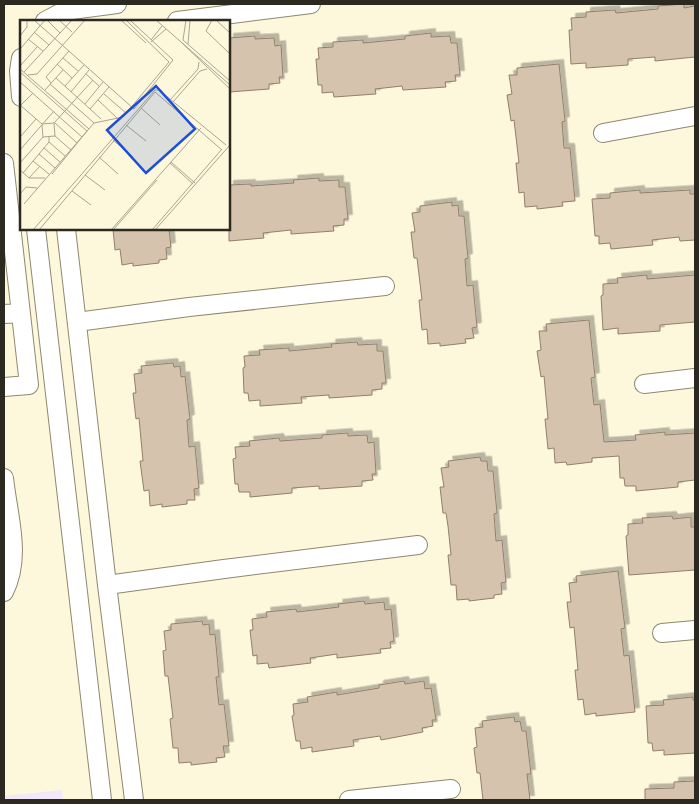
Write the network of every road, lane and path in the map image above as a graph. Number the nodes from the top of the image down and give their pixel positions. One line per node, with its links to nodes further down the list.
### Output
1 (117, 4): 5 (street)
2 (311, 4): 3 (street)
3 (283, 5): 4 (street)
4 (248, 8): 6 (street)
5 (47, 20)
6 (182, 20)
7 (20, 64): 8 (street)
8 (20, 84)
9 (695, 116): 10 (street)
10 (603, 133)
11 (4, 163): 15 (street)
12 (36, 230): 27 (street)
13 (66, 230): 16 (street)
14 (386, 286): 16 (street)
15 (12, 314): 19 (street)
16 (77, 322): 22 (street)
17 (695, 378): 18 (street)
18 (644, 384)
19 (4, 387)
20 (4, 490): 23 (street)
21 (418, 545): 22 (street)
22 (107, 585): 28 (street)
23 (4, 592)
24 (695, 630): 25 (street)
25 (662, 633)
26 (452, 789): 29 (street)
27 (102, 800)
28 (134, 800)
29 (349, 800)

